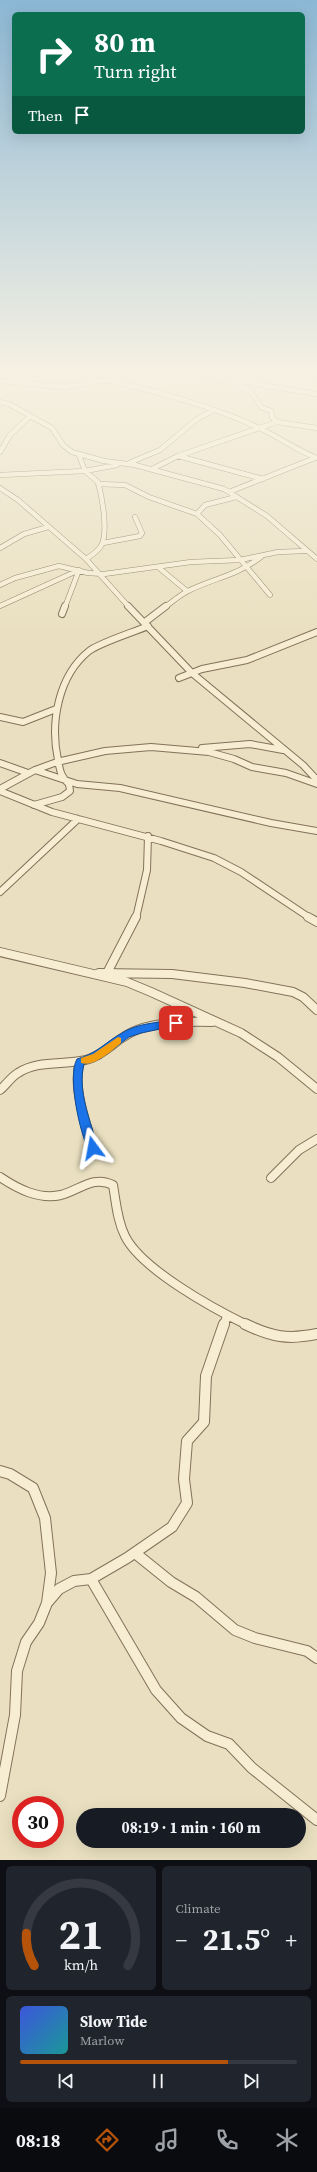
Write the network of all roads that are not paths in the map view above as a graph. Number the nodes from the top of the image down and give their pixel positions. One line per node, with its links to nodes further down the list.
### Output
1 (80, 457): 11 (street)
2 (88, 457): 8 (street)
3 (146, 457): 8 (street)
4 (176, 457): 7 (street)
5 (181, 457): 13 (street)
6 (316, 458): 13 (street)
7 (162, 463): 9 (street); 10 (street)
8 (125, 464): 9 (street); 11 (street)
9 (135, 465): 10 (street)
10 (152, 470): 16 (street)
11 (85, 471): 12 (street); 14 (street)
12 (0, 475)
13 (263, 479): 16 (street)
14 (98, 484): 19 (street); 23 (street)
15 (0, 488): 22 (street)
16 (229, 492): 17 (street)
17 (236, 497): 18 (street); 24 (street)
18 (201, 508): 19 (street); 20 (street)
19 (188, 510): 20 (street)
20 (196, 514): 29 (street)
21 (135, 517): 23 (street)
22 (48, 527): 25 (street); 28 (street)
23 (103, 543): 28 (street)
24 (297, 544): 26 (street); 27 (street)
25 (0, 548)
26 (305, 551): 27 (street); 30 (street)
27 (266, 554): 29 (street); 32 (street)
28 (86, 559): 34 (street)
29 (240, 560): 31 (street); 32 (street)
30 (317, 560)
31 (158, 567): 34 (street); 36 (street)
32 (248, 567): 36 (street); 37 (street)
33 (79, 570): 34 (street); 35 (street); 38 (street); 39 (street)
34 (101, 574): 40 (street)
35 (0, 585)
36 (187, 590): 40 (street)
37 (270, 595)
38 (1, 604)
39 (62, 614)
40 (146, 624): 42 (street); 44 (street)
41 (317, 632): 42 (street)
42 (192, 674): 43 (street); 47 (street)
43 (179, 678)
44 (56, 709): 45 (street); 48 (street)
45 (0, 717)
46 (186, 749): 47 (street); 48 (street); 54 (street)
47 (285, 751): 52 (street)
48 (57, 762): 50 (street); 53 (street)
49 (0, 763): 51 (street)
50 (35, 770): 51 (street); 53 (street)
51 (28, 774): 55 (street)
52 (317, 780)
53 (65, 781): 56 (street); 58 (street)
54 (317, 784)
55 (0, 790): 56 (street)
56 (34, 805): 57 (street)
57 (78, 819): 59 (street); 60 (street)
58 (317, 831)
59 (148, 836): 61 (street); 63 (street)
60 (0, 892)
61 (317, 922)
62 (0, 952): 64 (street)
63 (107, 973): 64 (street); 65 (street)
64 (90, 974): 66 (street)
65 (317, 1010)
66 (219, 1023): 67 (street); 69 (street)
67 (80, 1061): 68 (street); 71 (street)
68 (0, 1090)
69 (317, 1090)
70 (317, 1139): 73 (street)
71 (93, 1148)
72 (0, 1177): 74 (street)
73 (271, 1178)
74 (227, 1316): 75 (street); 77 (street)
75 (317, 1334)
76 (0, 1471): 79 (street)
77 (135, 1552): 78 (street); 80 (street)
78 (91, 1579): 79 (street); 82 (street)
79 (47, 1603): 81 (street)
80 (317, 1658)
81 (0, 1796)
82 (317, 1820)

